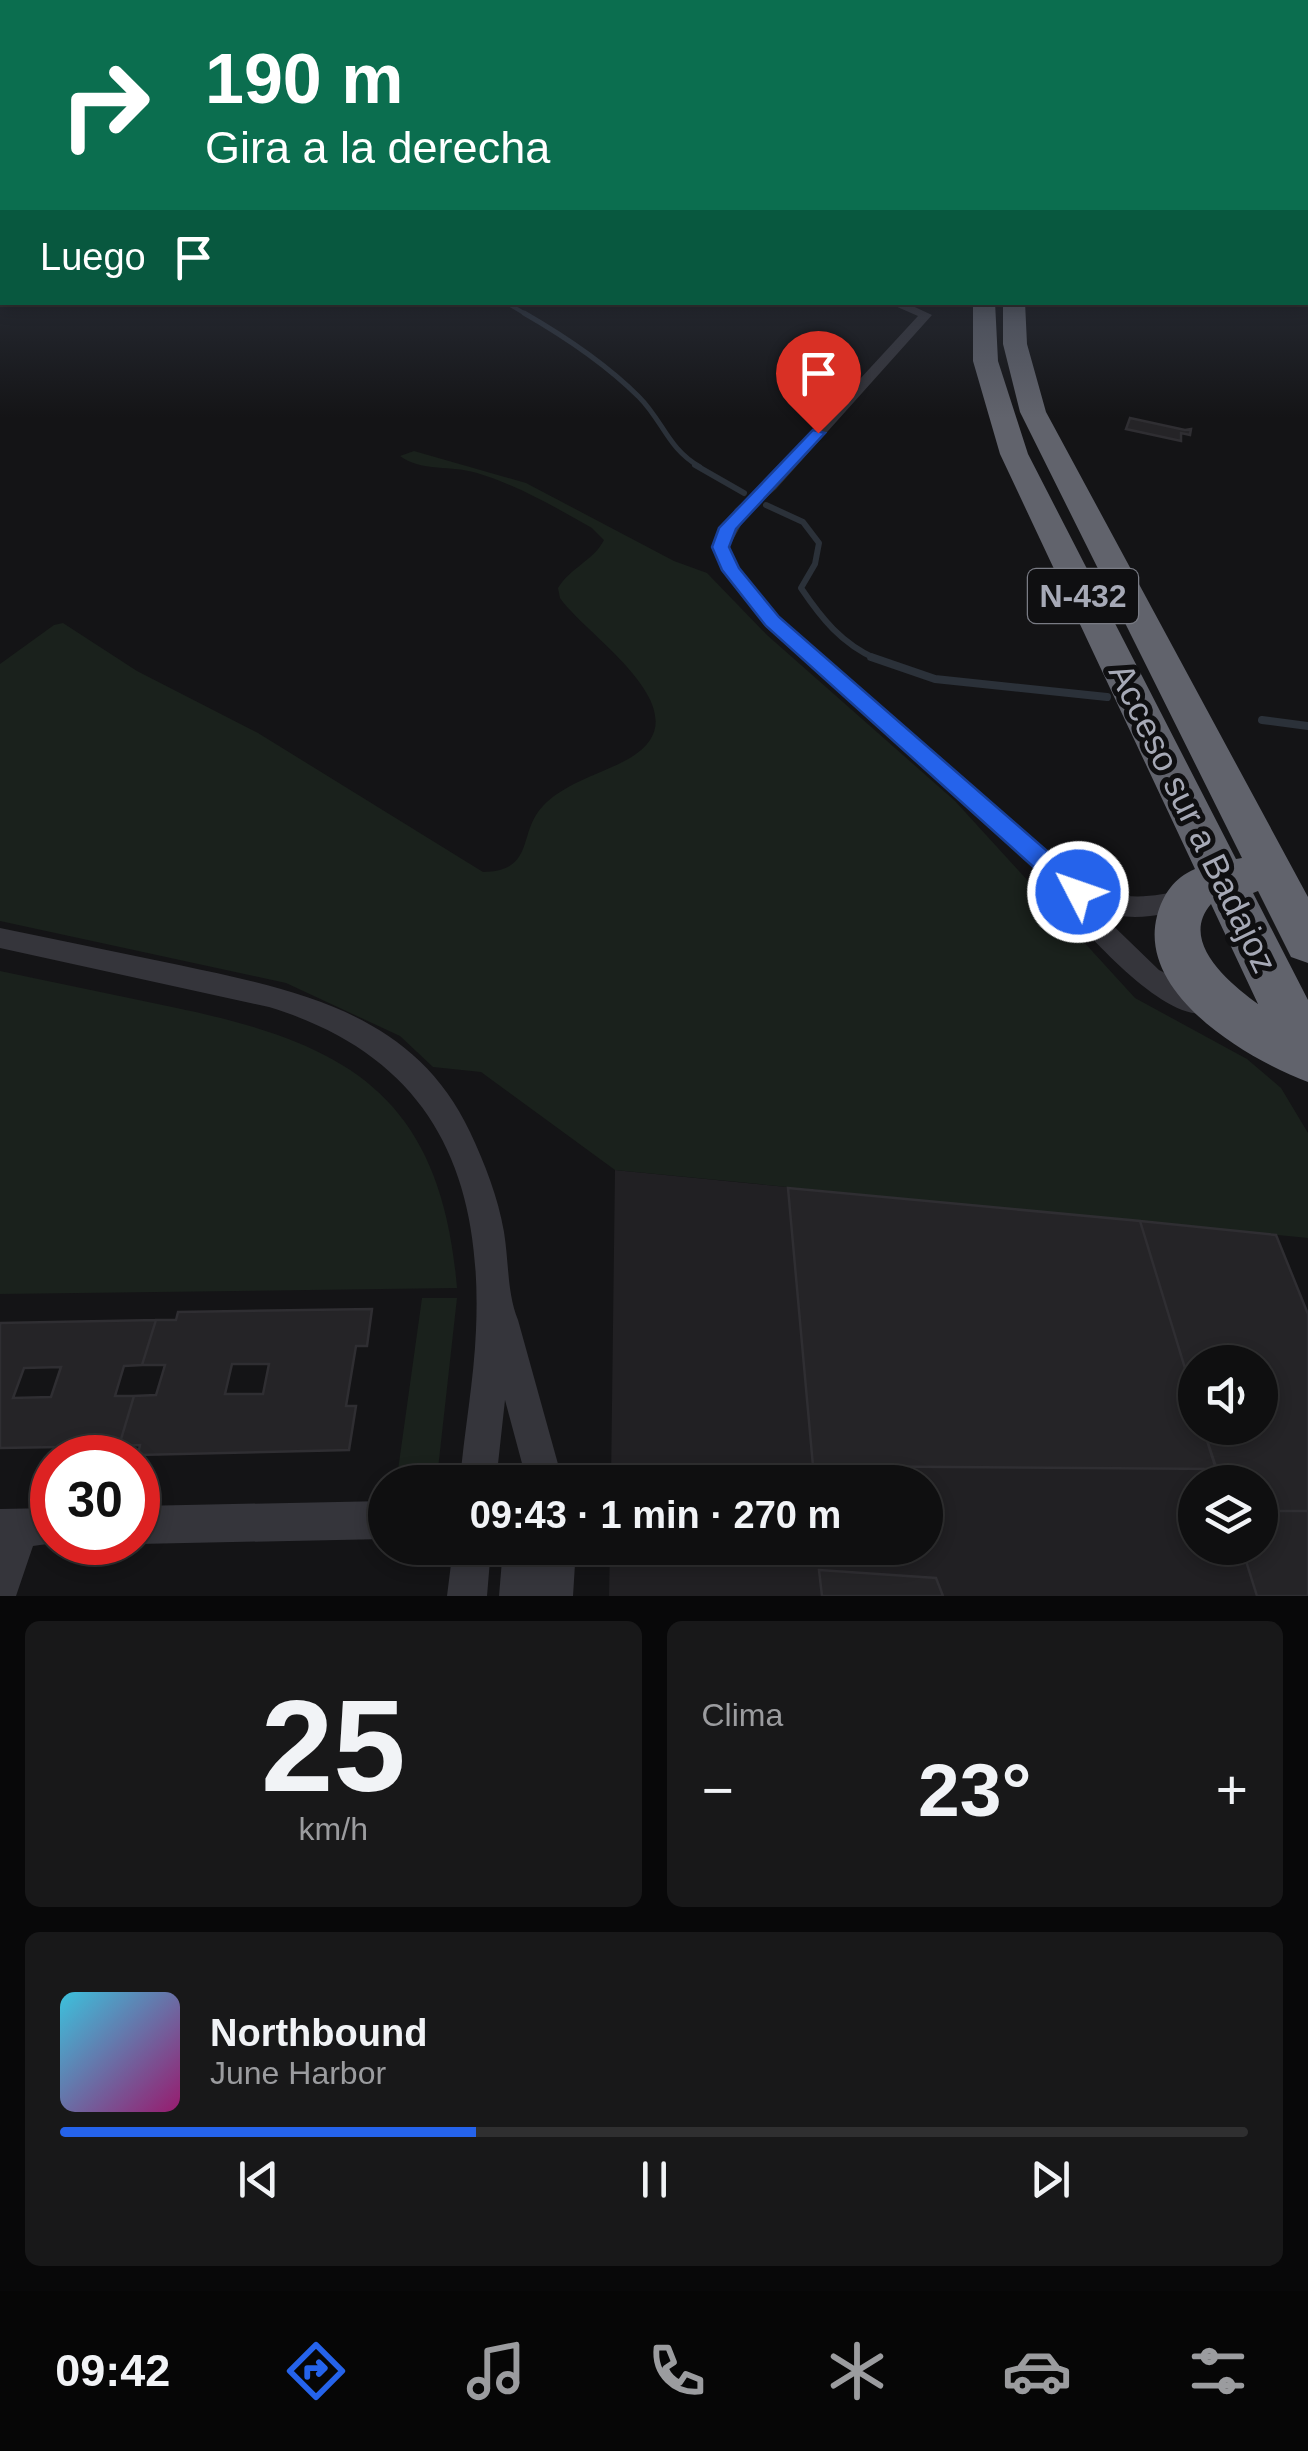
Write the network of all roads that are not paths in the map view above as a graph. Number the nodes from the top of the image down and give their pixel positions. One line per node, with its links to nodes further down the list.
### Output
1 (900, 305): 4 (street)
2 (984, 305): 6 (highway, Acceso sur a Badajoz / N-432)
3 (1014, 305): 5 (highway, Acceso sur a Badajoz)
4 (1031, 851): 6 (street); 9 (street)
5 (1291, 884): 6 (highway); 8 (highway, Acceso sur a Badajoz)
6 (1205, 888): 9 (highway); 10 (highway, Acceso sur a Badajoz)
7 (0, 938): 11 (street)
8 (1308, 943)
9 (1253, 1031): 10 (highway)
10 (1308, 1056)
11 (496, 1302): 12 (street); 13 (street)
12 (480, 1465)
13 (540, 1465)
14 (368, 1520): 15 (street)
15 (160, 1525)
16 (24, 1528): 20 (street)
17 (471, 1565): 21 (street)
18 (521, 1565): 22 (street)
19 (556, 1565): 23 (street)
20 (0, 1586)
21 (468, 1596)
22 (518, 1596)
23 (553, 1596)

